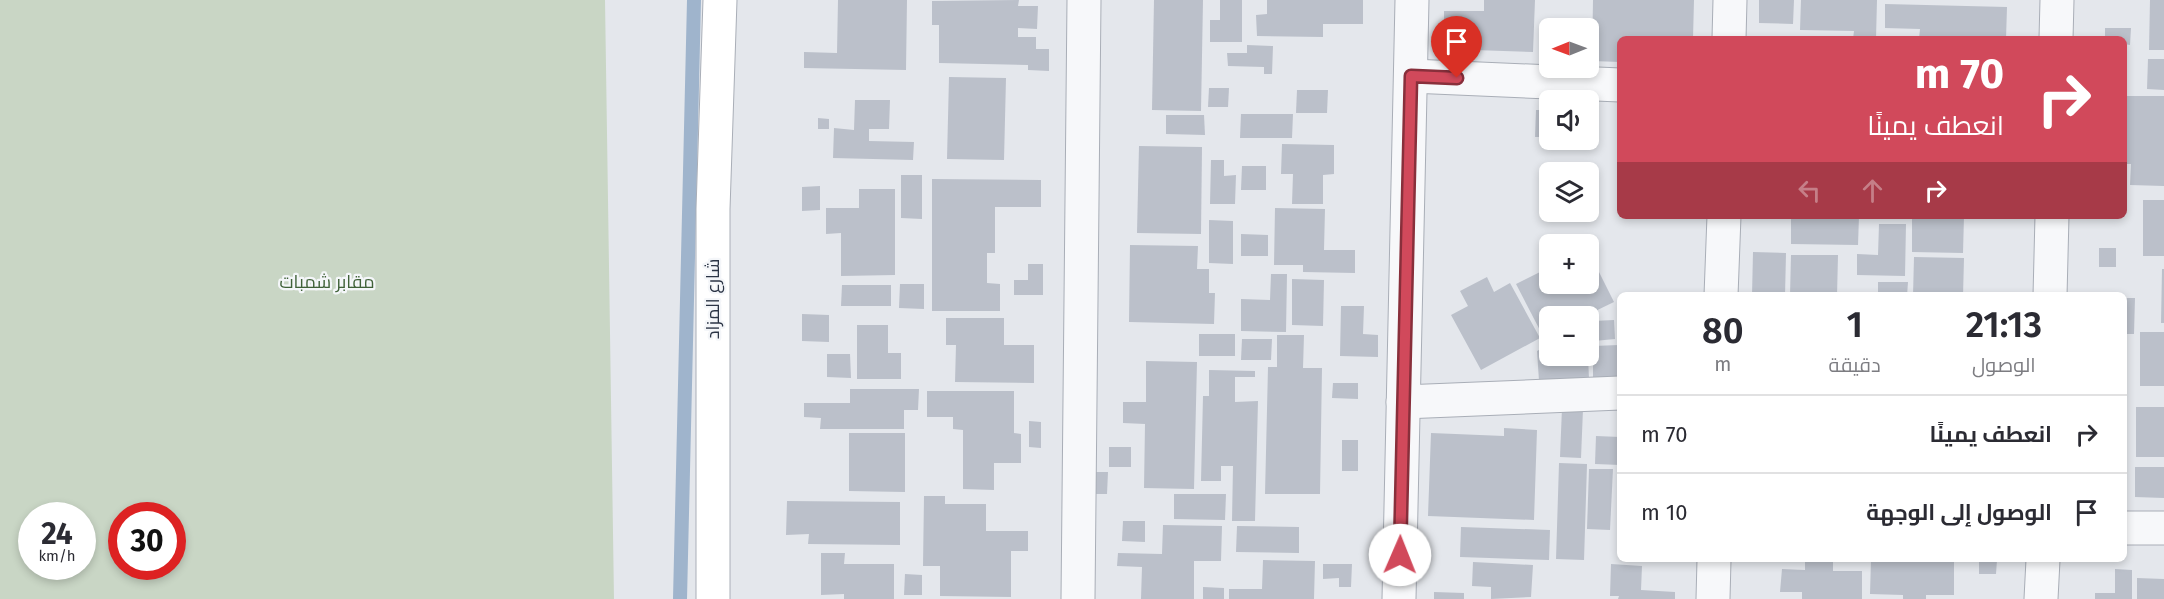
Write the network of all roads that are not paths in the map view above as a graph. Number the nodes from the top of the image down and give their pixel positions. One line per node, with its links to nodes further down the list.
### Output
1 (720, 0): 20 (street, شارع المزاد)
2 (1084, 0): 21 (street)
3 (1412, 0): 8 (street)
4 (1730, 0): 6 (street)
5 (2057, 0): 7 (street)
6 (1729, 36)
7 (2056, 36)
8 (1411, 76): 9 (street); 15 (street)
9 (1617, 85)
10 (1724, 219): 12 (street)
11 (2052, 219): 13 (street)
12 (1721, 292)
13 (2050, 292)
14 (1617, 393): 15 (street)
15 (1403, 402): 22 (street)
16 (2127, 528): 17 (street)
17 (2164, 528)
18 (1714, 562): 23 (street)
19 (2043, 562): 24 (street)
20 (712, 599)
21 (1078, 599)
22 (1399, 599)
23 (1713, 599)
24 (2041, 599)

